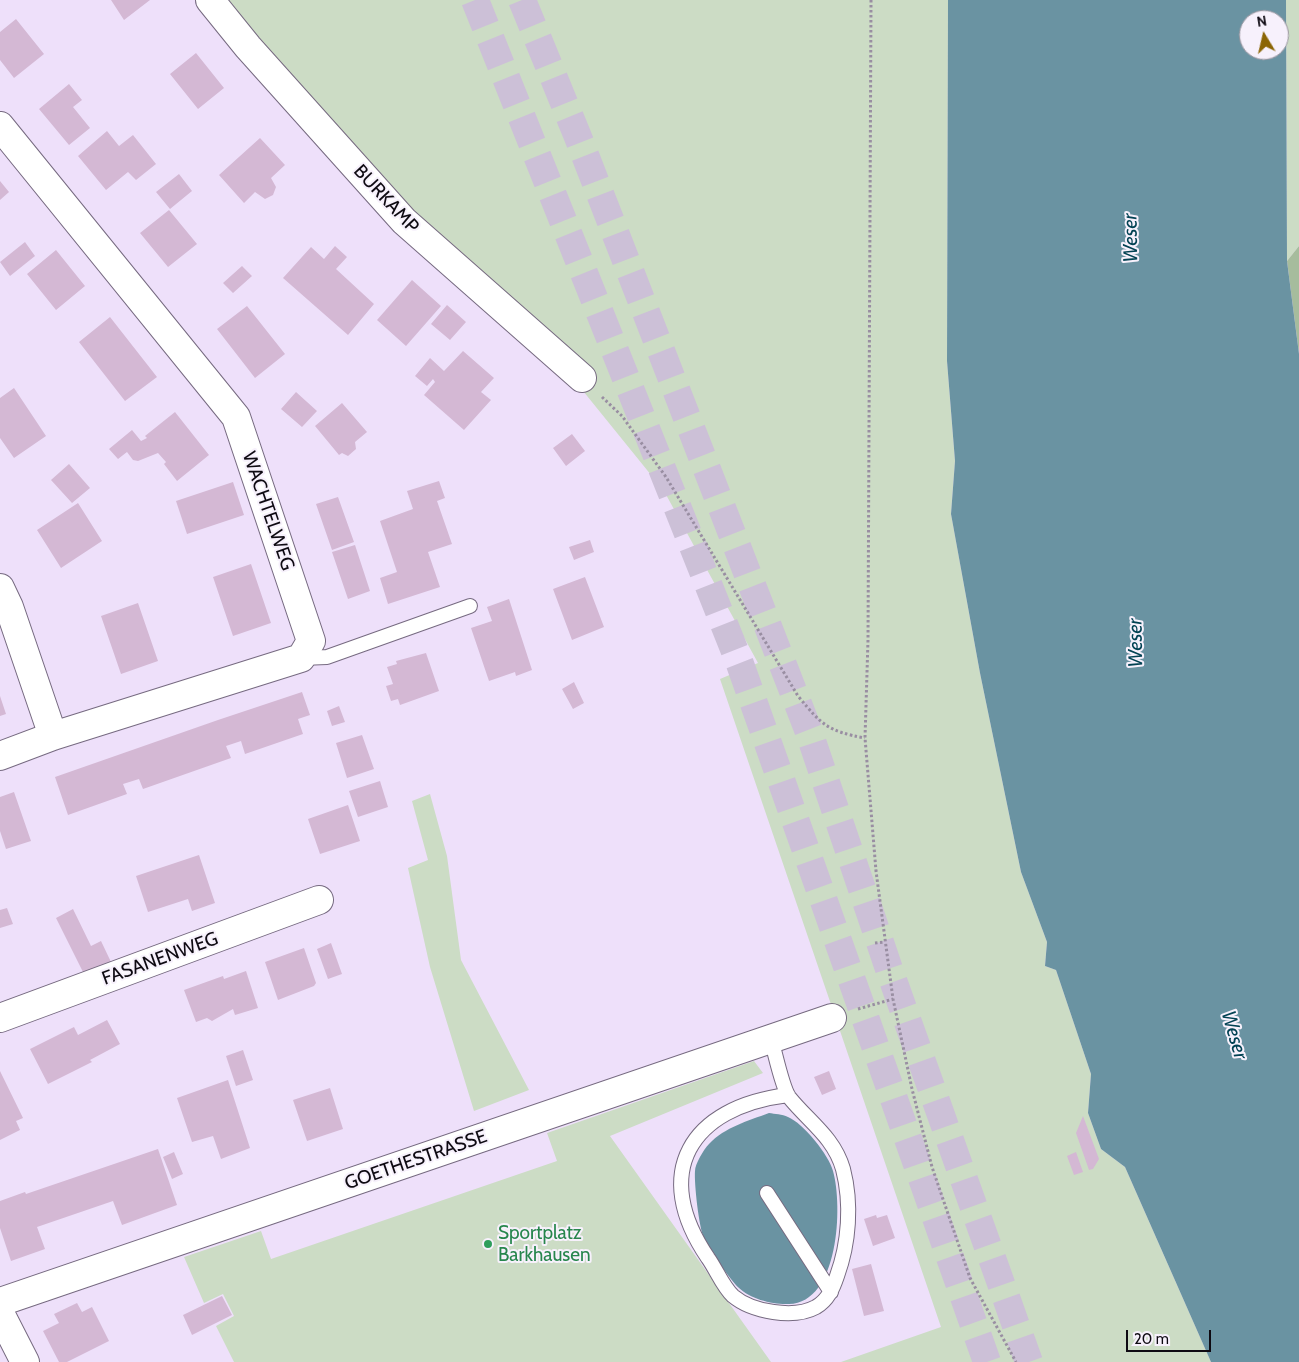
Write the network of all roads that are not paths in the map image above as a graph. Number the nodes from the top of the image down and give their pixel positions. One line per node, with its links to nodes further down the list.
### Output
1 (210, 0): 3 (street, BURKAMP)
2 (0, 126): 6 (street, WACHTELWEG)
3 (582, 378)
4 (0, 588): 7 (street)
5 (470, 606): 6 (lane)
6 (301, 658): 7 (street)
7 (53, 736): 8 (street)
8 (0, 756)
9 (319, 900): 10 (street, FASANENWEG)
10 (0, 1018)
11 (832, 1018): 12 (street, GOETHESTRASSE)
12 (771, 1039): 13 (lane); 16 (street, GOETHESTRASSE)
13 (788, 1095): 15 (lane); 15 (lane)
14 (767, 1193): 15 (lane)
15 (831, 1292)
16 (0, 1302)
17 (0, 1313): 18 (street)
18 (25, 1362)

